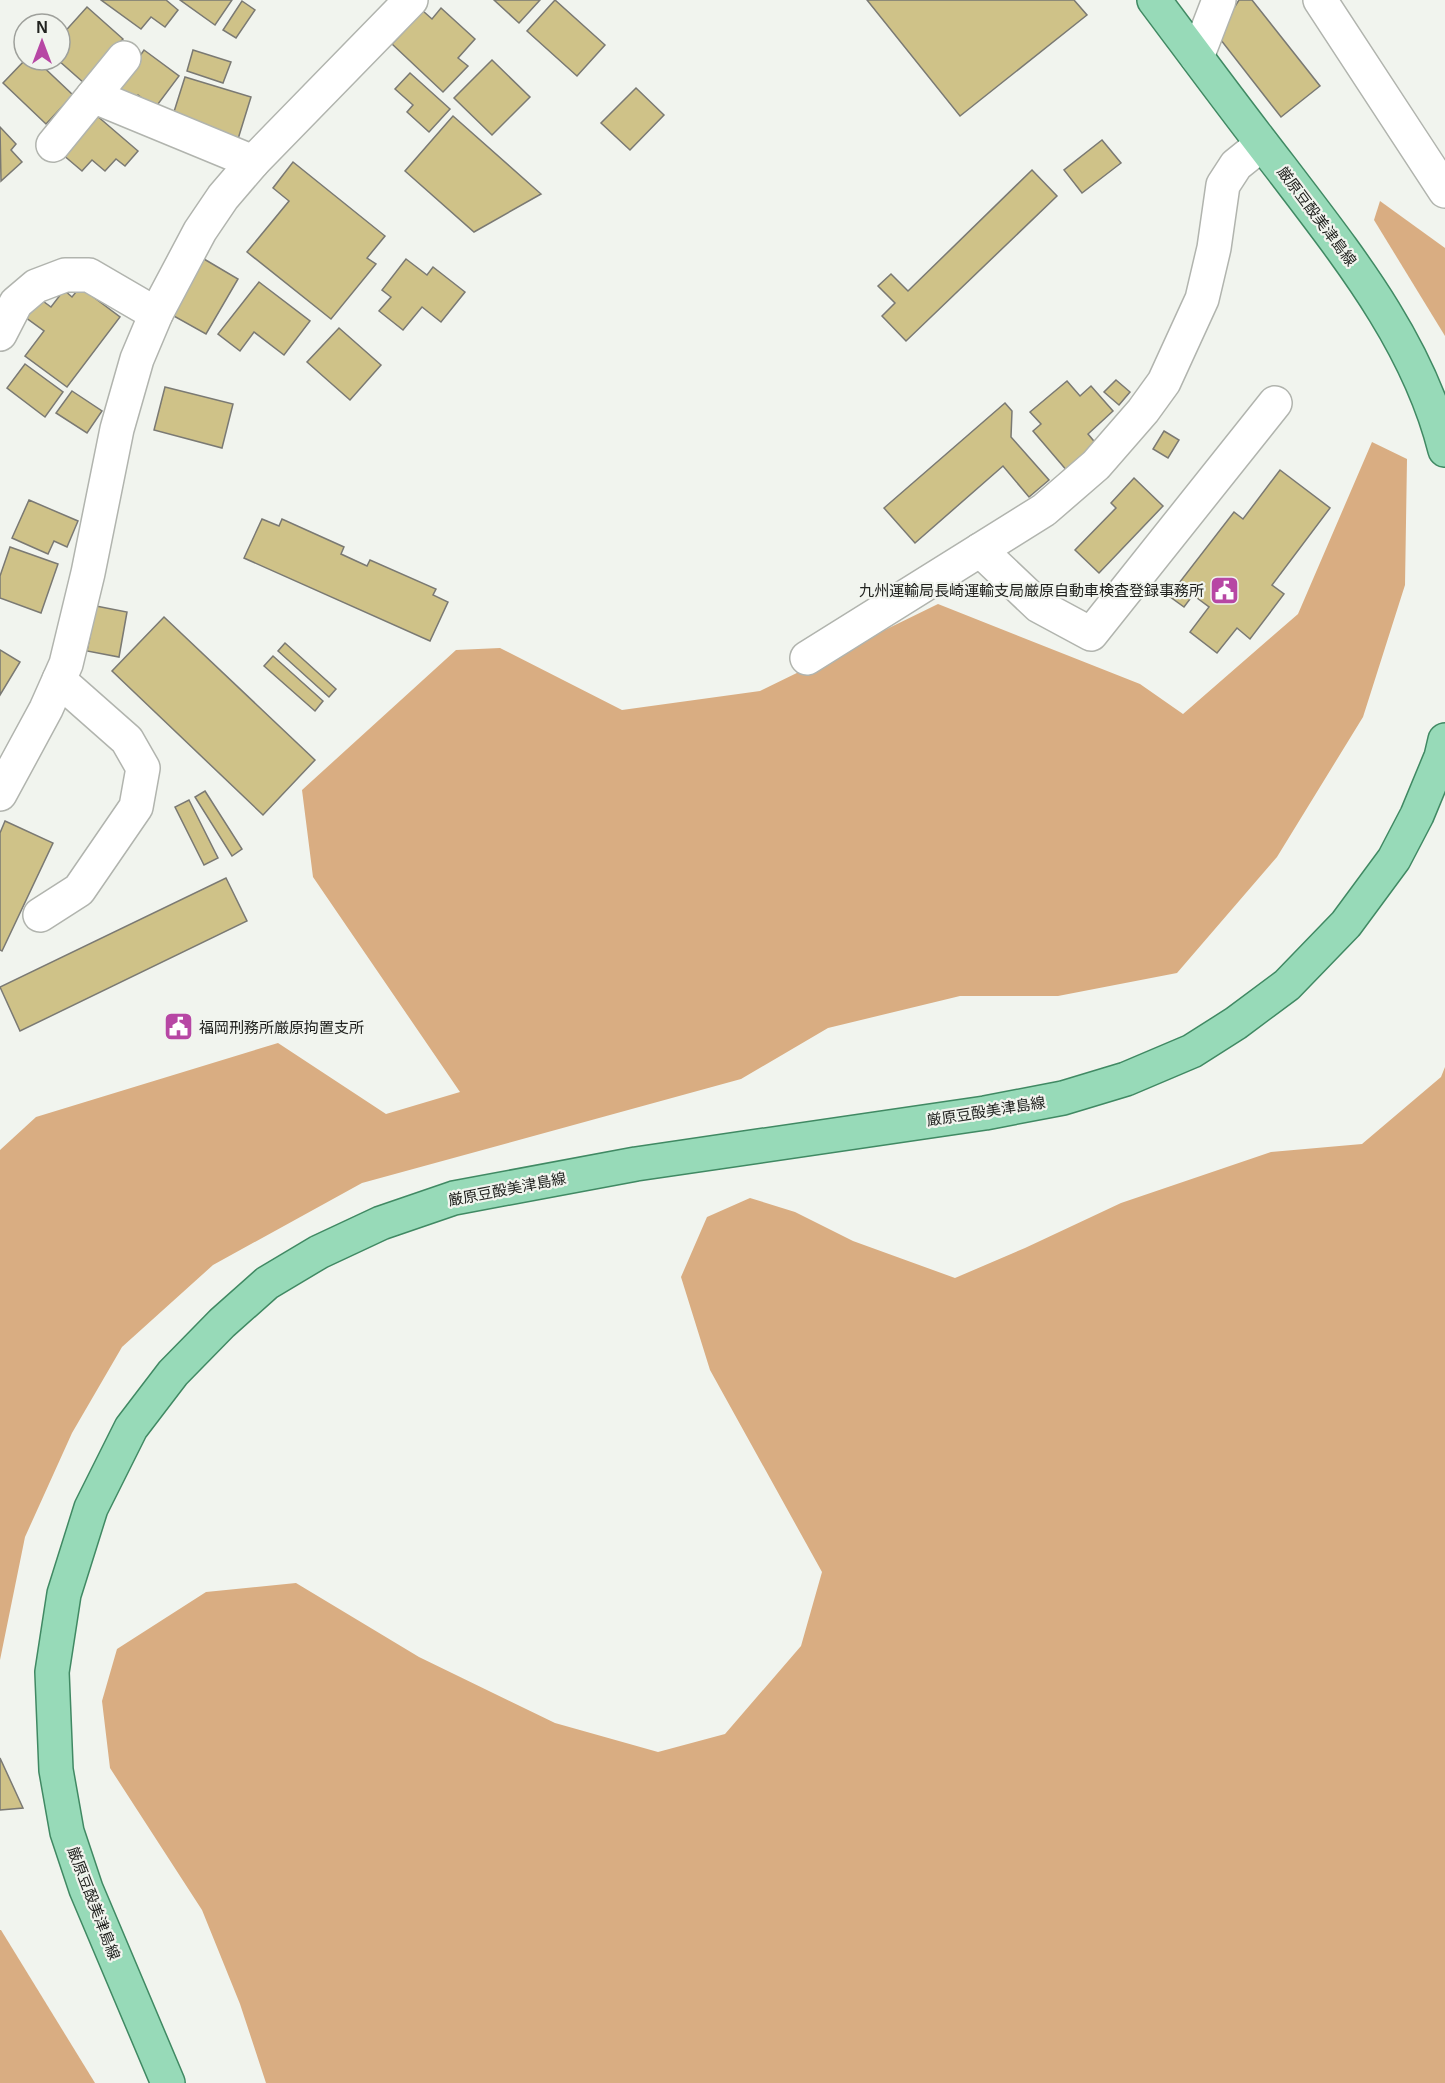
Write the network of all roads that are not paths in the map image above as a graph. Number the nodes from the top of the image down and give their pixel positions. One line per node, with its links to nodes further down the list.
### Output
1 (411, 0): 10 (street)
2 (1155, 0): 5 (main road, 厳原豆酘美津島線)
3 (1219, 0): 5 (street)
4 (1320, 0): 11 (street)
5 (1197, 57): 8 (main road, 厳原豆酘美津島線)
6 (124, 58): 7 (street)
7 (93, 96): 9 (street); 10 (street)
8 (1262, 144): 15 (main road, 厳原豆酘美津島線); 16 (street)
9 (53, 145)
10 (253, 162): 12 (street)
11 (1445, 191)
12 (156, 314): 13 (street); 18 (street)
13 (0, 334)
14 (1275, 403): 16 (street)
15 (1445, 450)
16 (980, 550): 17 (street)
17 (807, 658)
18 (59, 680): 20 (street); 21 (street)
19 (1445, 740): 22 (main road, 厳原豆酘美津島線)
20 (0, 794)
21 (40, 915)
22 (168, 2083)

